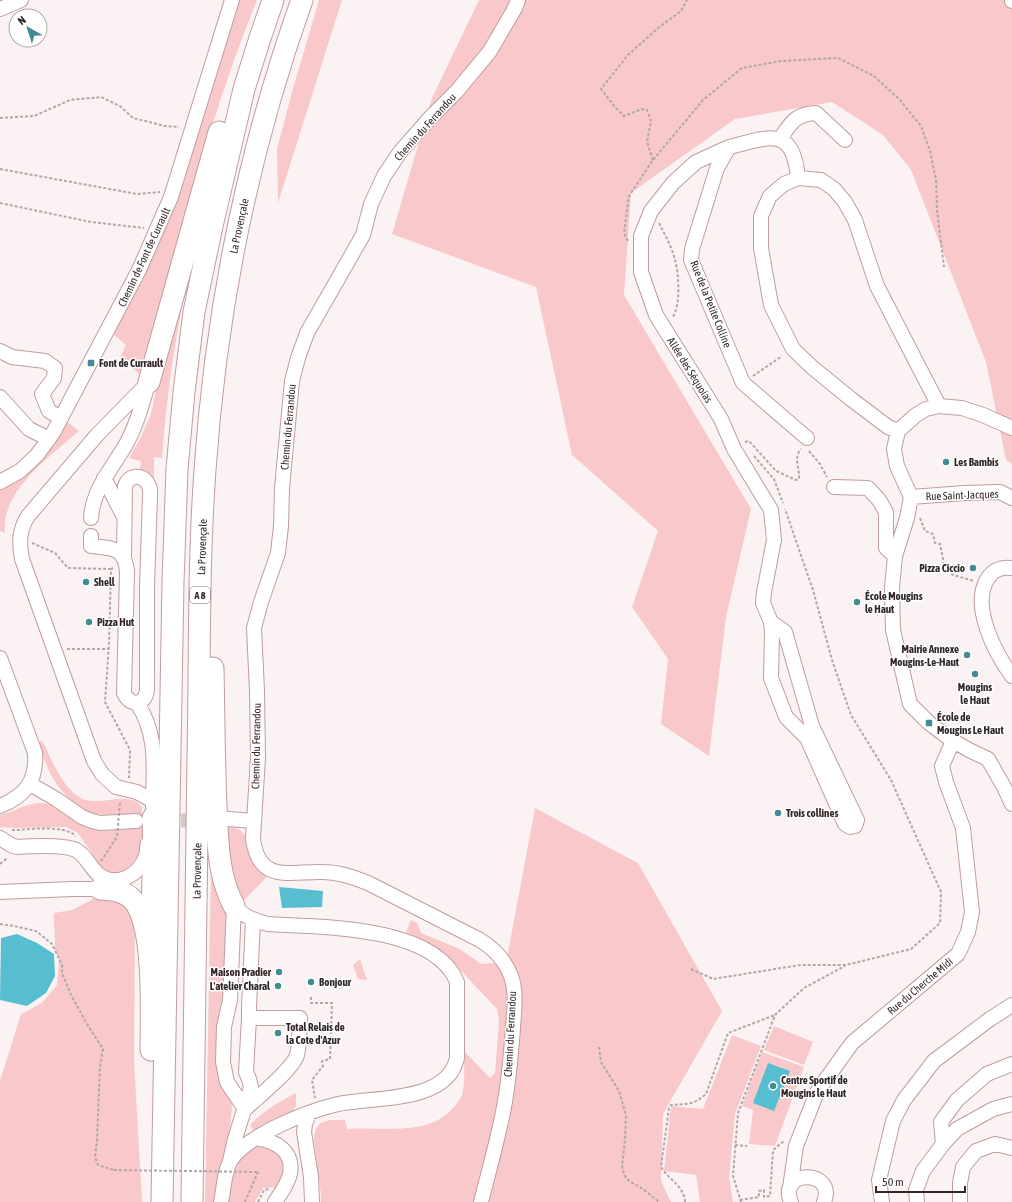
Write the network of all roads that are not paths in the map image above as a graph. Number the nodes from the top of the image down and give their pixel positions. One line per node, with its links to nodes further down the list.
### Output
1 (21, 0): 6 (street)
2 (232, 0): 16 (street, Chemin de Font de Currault)
3 (273, 0): 7 (highway)
4 (302, 0): 28 (highway, La Provençale / A 8)
5 (518, 0): 43 (street, Chemin du Ferrandou)
6 (0, 9)
7 (260, 38): 13 (highway); 62 (highway)
8 (780, 139): 9 (street); 10 (street); 11 (street)
9 (845, 140)
10 (729, 147): 19 (street, Rue de la Petite Colline); 33 (street, Allée des Séquoias)
11 (798, 178): 15 (street); 18 (street)
12 (0, 351): 16 (street)
13 (149, 382): 21 (street); 41 (street)
14 (0, 397): 20 (street)
15 (939, 406): 17 (street); 18 (street)
16 (61, 418): 20 (street, Chemin de Font de Currault)
17 (1012, 428)
18 (898, 431): 24 (street)
19 (807, 438)
20 (49, 439): 22 (street, Chemin de Font de Currault)
21 (104, 478): 26 (street); 27 (street)
22 (0, 482)
23 (834, 487): 30 (street)
24 (911, 497): 25 (street, Rue Saint-Jacques); 30 (street)
25 (1012, 498)
26 (91, 518)
27 (125, 518): 31 (street); 36 (street)
28 (202, 534): 47 (highway); 63 (highway, La Provençale / A 8)
29 (91, 536): 31 (street)
30 (895, 556): 37 (street)
31 (124, 558): 36 (street)
32 (1012, 568): 35 (street)
33 (771, 622): 33 (street)
34 (0, 658): 38 (street)
35 (1012, 676)
36 (137, 703): 41 (street)
37 (953, 741): 39 (street); 60 (street, Rue du Cherche Midi)
38 (30, 784): 40 (street); 41 (street)
39 (1012, 804)
40 (0, 806)
41 (147, 813): 44 (street); 49 (highway)
42 (228, 819): 43 (street)
43 (254, 821): 67 (street, Chemin du Ferrandou)
44 (0, 838)
45 (100, 889): 46 (street); 49 (highway)
46 (0, 892)
47 (234, 906): 48 (street); 54 (street)
48 (253, 920): 51 (street); 55 (street)
49 (150, 951): 61 (highway)
50 (1012, 1005): 70 (street)
51 (249, 1018): 54 (street); 54 (street)
52 (1012, 1064): 57 (street)
53 (1012, 1104): 57 (street)
54 (245, 1109): 59 (street)
55 (313, 1112): 56 (street); 66 (street)
56 (256, 1138): 59 (street); 65 (street)
57 (943, 1144): 71 (street)
58 (1012, 1148): 72 (street)
59 (230, 1161): 64 (street)
60 (790, 1188): 68 (street, Rue du Cherche Midi); 69 (street)
61 (151, 1202)
62 (162, 1202)
63 (192, 1202)
64 (221, 1202)
65 (275, 1202)
66 (312, 1202)
67 (481, 1202)
68 (791, 1202)
69 (824, 1202)
70 (882, 1202)
71 (917, 1202)
72 (960, 1202)

